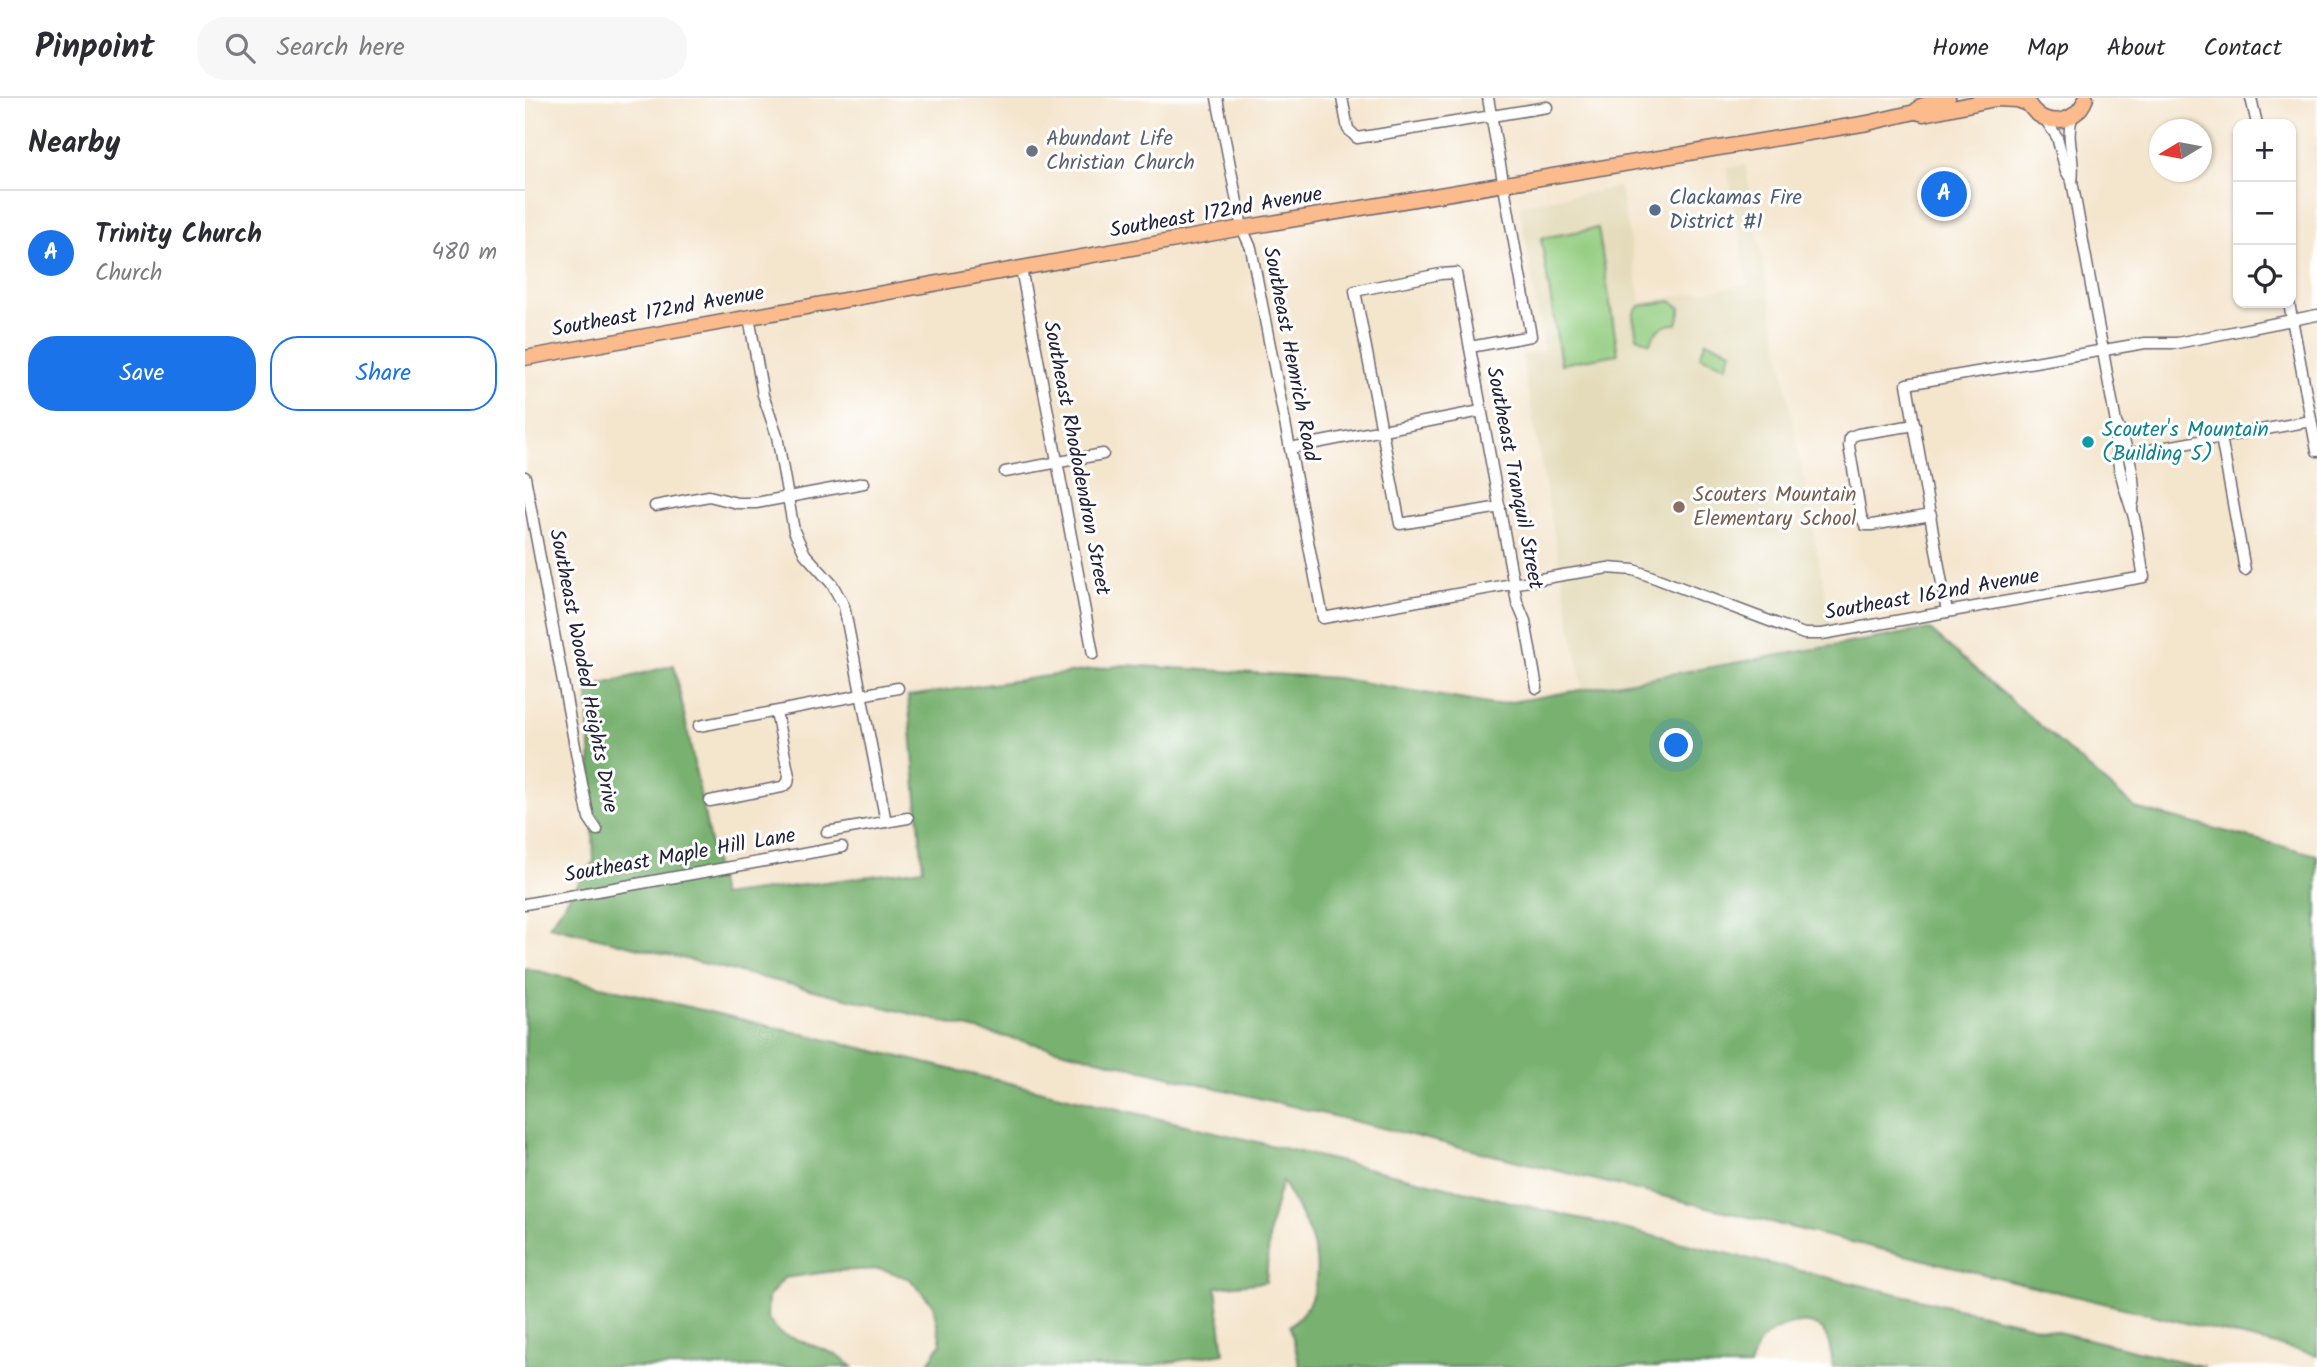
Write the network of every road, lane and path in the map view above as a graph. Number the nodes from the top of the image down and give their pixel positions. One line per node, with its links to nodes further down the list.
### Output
1 (1217, 98): 16 (street, Southeast Hemrich Road)
2 (1342, 98): 10 (street)
3 (1488, 98): 10 (street)
4 (1948, 98): 9 (main road, Southeast 172nd Avenue)
5 (2251, 98): 13 (street)
6 (2088, 100): 11 (main road)
7 (2027, 101): 9 (main road, Southeast 172nd Avenue); 12 (main road, Southeast 172nd Avenue)
8 (1547, 107): 10 (street)
9 (1915, 112): 15 (main road, Southeast 172nd Avenue)
10 (1491, 116): 15 (street)
11 (2072, 117): 12 (main road); 14 (street)
12 (2045, 119): 14 (street)
13 (2256, 119)
14 (2072, 181): 23 (street)
15 (1504, 186): 16 (main road, Southeast 172nd Avenue); 22 (street)
16 (1242, 228): 17 (main road, Southeast 172nd Avenue); 31 (street, Southeast Hemrich Road)
17 (1021, 268): 20 (main road, Southeast 172nd Avenue); 35 (street, Southeast Rhododendron Street)
18 (2290, 308): 21 (street)
19 (2317, 315): 21 (street)
20 (749, 317): 24 (main road, Southeast 172nd Avenue); 39 (street)
21 (2292, 320): 23 (street); 26 (street)
22 (1470, 347): 25 (street, Southeast Tranquil Street); 29 (street, Southeast Tranquil Street)
23 (2103, 349): 27 (street); 28 (street)
24 (525, 358)
25 (1481, 411): 29 (street); 41 (street, Southeast Tranquil Street)
26 (2311, 421): 30 (street); 32 (street)
27 (2116, 423): 34 (street); 42 (street)
28 (1915, 425): 43 (street); 43 (street)
29 (1382, 430): 31 (street); 41 (street)
30 (2221, 437): 34 (street); 44 (street)
31 (1290, 448): 47 (street, Southeast Hemrich Road)
32 (2317, 451)
33 (1103, 454): 35 (street)
34 (2128, 454): 42 (street)
35 (1058, 463): 36 (street); 48 (street, Southeast Rhododendron Street)
36 (1005, 472)
37 (525, 477): 57 (street, Southeast Wooded Heights Drive)
38 (865, 484): 39 (street)
39 (787, 496): 40 (street); 51 (street)
40 (655, 506)
41 (1500, 507): 45 (street, Southeast Tranquil Street)
42 (2131, 508): 46 (street, Southeast 162nd Avenue)
43 (1931, 515): 46 (street)
44 (2245, 570)
45 (1514, 583): 46 (street, Southeast 162nd Avenue); 47 (street, Southeast 162nd Avenue); 50 (street, Southeast Tranquil Street)
46 (1947, 612)
47 (1323, 618)
48 (1093, 654)
49 (898, 688): 51 (street)
50 (1537, 688)
51 (862, 695): 52 (street); 56 (street)
52 (776, 712): 53 (street); 54 (street)
53 (699, 726)
54 (710, 801)
55 (908, 818): 56 (street)
56 (886, 822): 58 (street)
57 (597, 830)
58 (827, 832)
59 (842, 847): 60 (street, Southeast Maple Hill Lane)
60 (525, 904)

